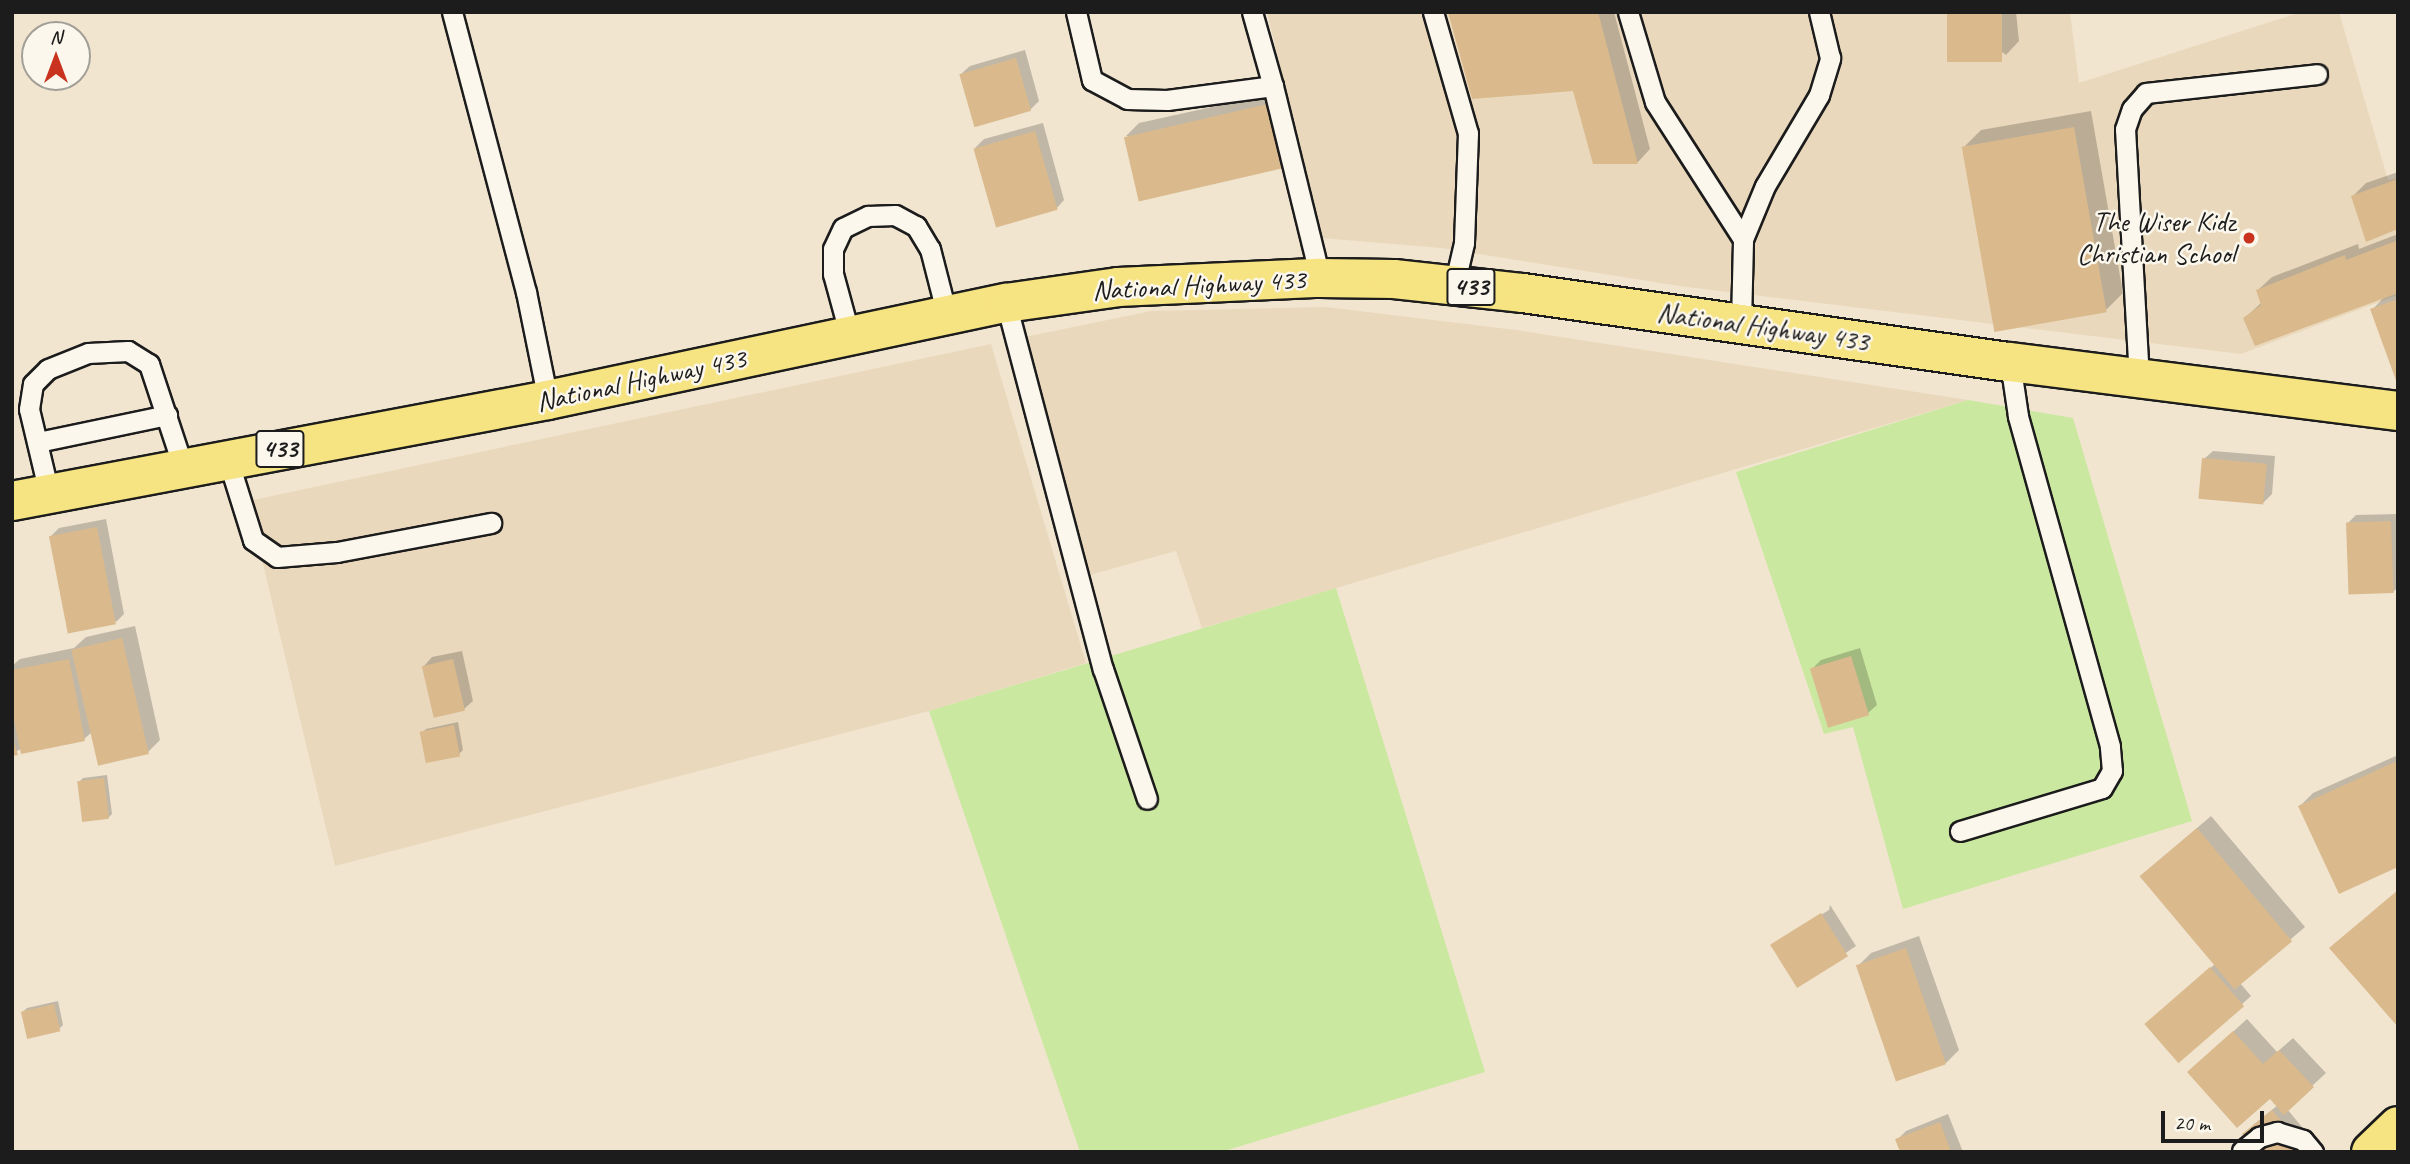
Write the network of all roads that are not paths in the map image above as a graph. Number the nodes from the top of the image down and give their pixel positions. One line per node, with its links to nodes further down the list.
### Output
1 (452, 12): 18 (lane)
2 (1076, 12): 8 (lane)
3 (1252, 12): 8 (lane)
4 (1433, 12): 11 (lane)
5 (1628, 12): 9 (lane)
6 (1819, 12): 9 (lane)
7 (2317, 75): 17 (lane)
8 (1273, 86): 10 (lane)
9 (1743, 239): 14 (lane)
10 (1320, 278): 11 (main road, National Highway 433 / 433); 12 (main road, National Highway 433 / 433)
11 (1454, 286): 14 (main road, National Highway 433 / 433)
12 (1006, 303): 13 (main road, National Highway 433 / 433); 27 (lane)
13 (947, 315): 15 (main road, National Highway 433 / 433); 15 (lane)
14 (1741, 323): 16 (main road, National Highway 433 / 433)
15 (850, 336): 18 (main road, National Highway 433 / 433)
16 (2010, 362): 17 (main road, National Highway 433 / 433); 28 (lane)
17 (2138, 379): 19 (main road, National Highway 433 / 433)
18 (548, 400): 22 (main road, National Highway 433 / 433)
19 (2398, 411)
20 (167, 415): 21 (lane); 21 (lane); 23 (lane)
21 (38, 442): 24 (lane)
22 (228, 460): 23 (main road, National Highway 433 / 433); 26 (lane)
23 (183, 467): 24 (main road, National Highway 433 / 433)
24 (49, 493): 25 (main road, National Highway 433 / 433)
25 (12, 501)
26 (491, 523)
27 (1147, 799)
28 (1960, 831)
29 (2398, 1126): 32 (main road)
30 (2242, 1151): 31 (lane)
31 (2313, 1152)
32 (2371, 1152)

